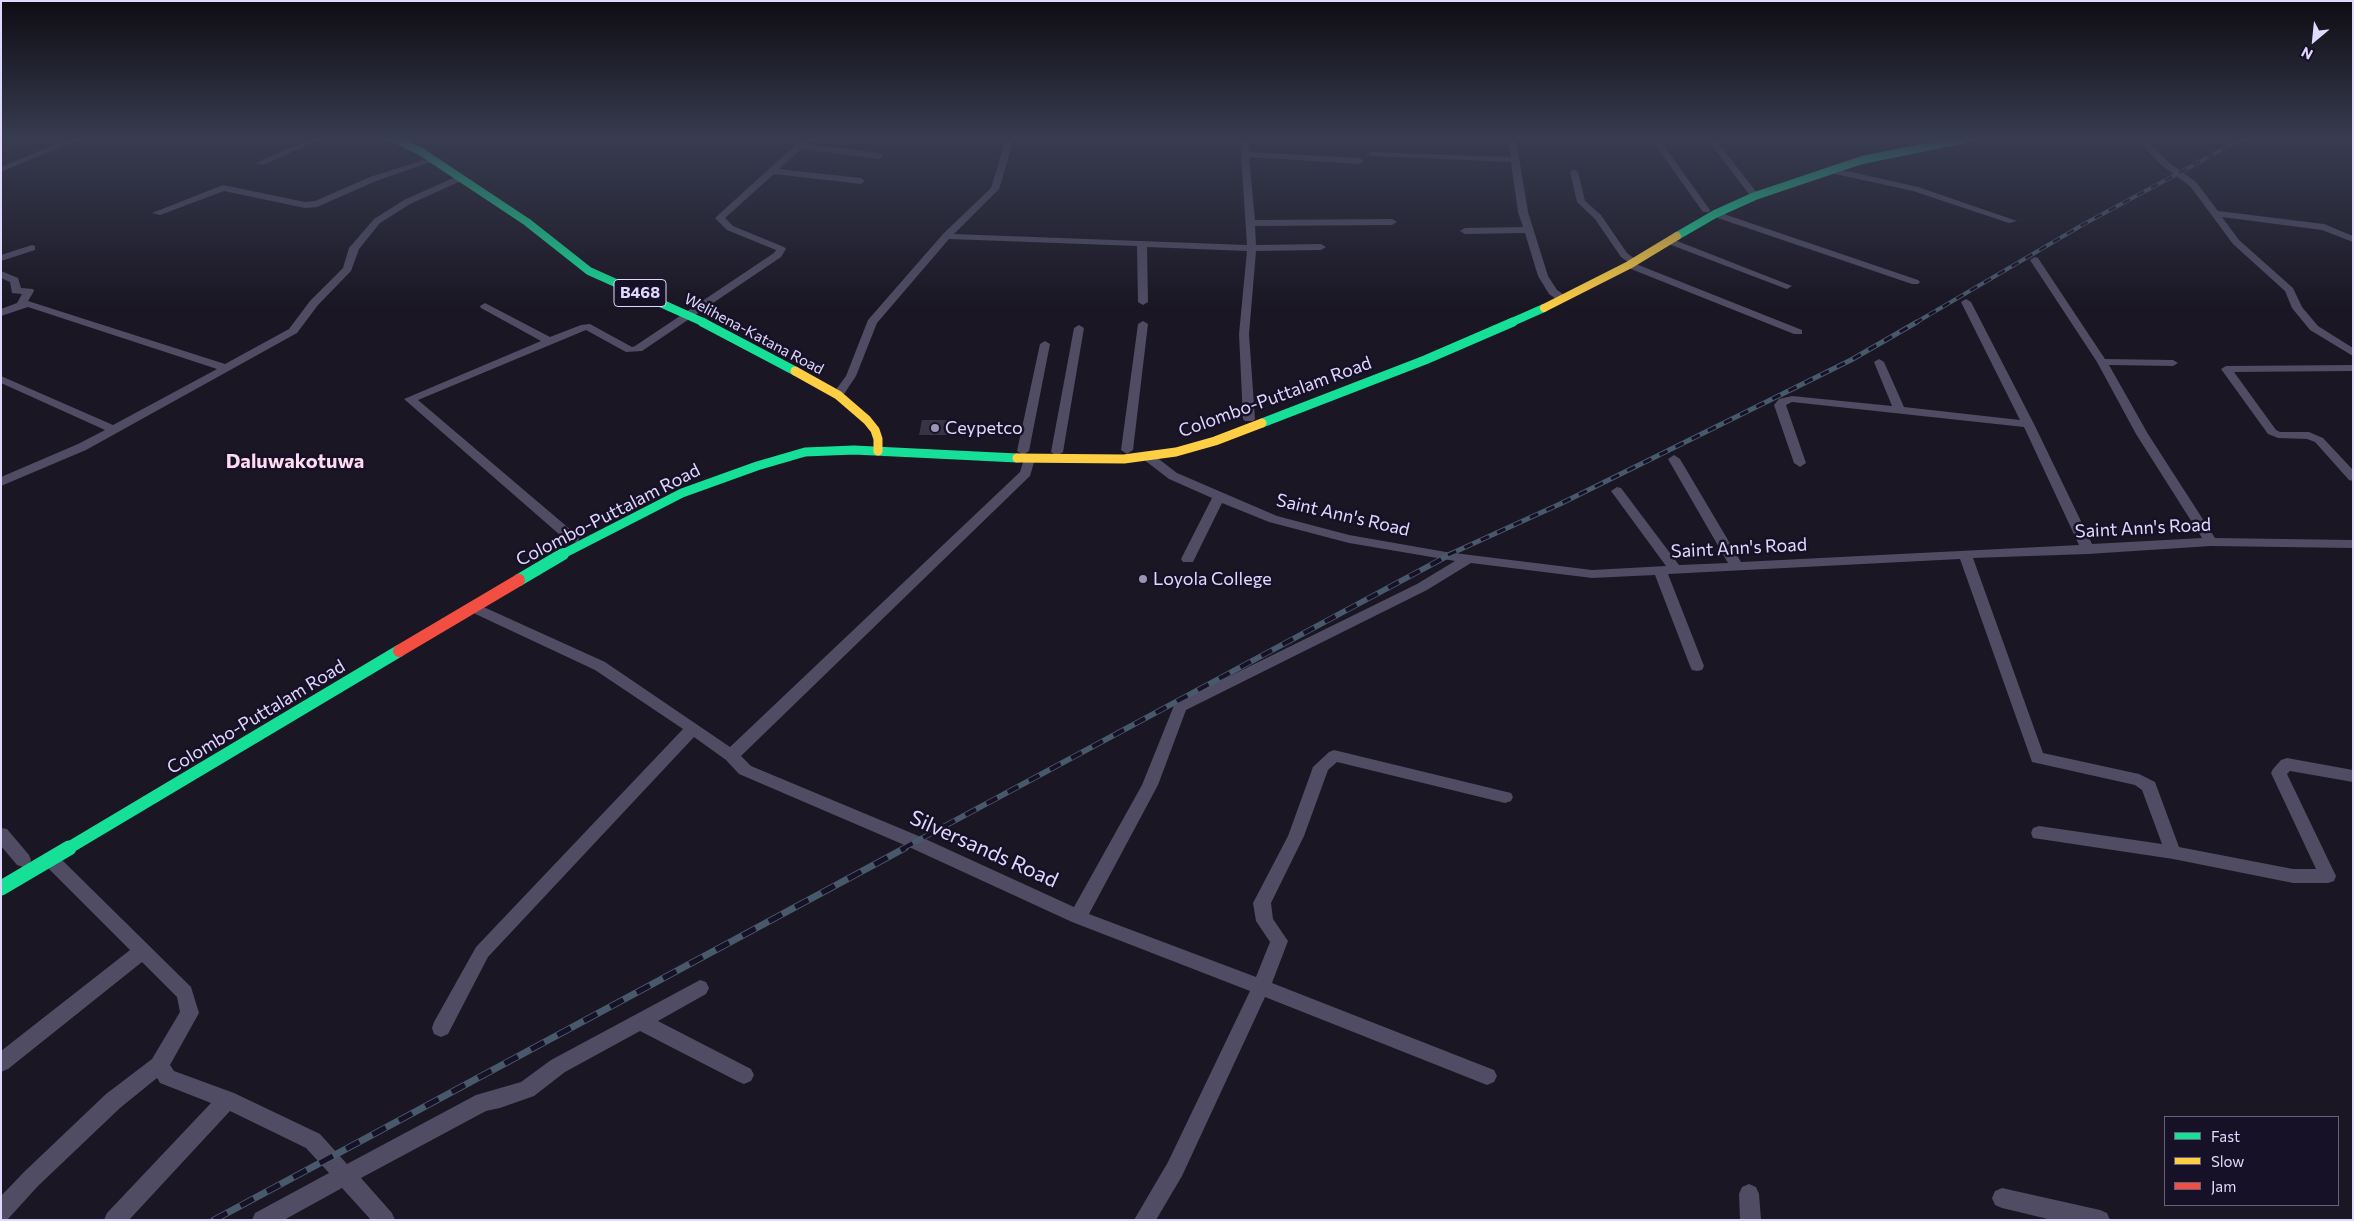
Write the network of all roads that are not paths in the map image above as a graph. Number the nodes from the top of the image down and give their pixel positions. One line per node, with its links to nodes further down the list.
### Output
1 (202, 196): 16 (street)
2 (259, 196): 3 (street)
3 (336, 196)
4 (420, 196): 53 (street)
5 (487, 196): 43 (main road, Welihena-Katana Road / B468)
6 (744, 196): 43 (street)
7 (988, 196): 23 (street)
8 (1248, 196): 20 (street)
9 (1521, 196): 21 (street)
10 (1580, 196): 32 (street)
11 (1698, 196): 15 (street)
12 (1748, 196): 15 (main road, Colombo-Puttalam Road)
13 (1936, 196): 18 (street)
14 (2203, 196): 17 (street)
15 (1710, 212): 25 (main road, Colombo-Puttalam Road); 32 (main road, Colombo-Puttalam Road); 34 (street)
16 (157, 213)
17 (2217, 214): 24 (street); 49 (street)
18 (2012, 221)
19 (1392, 222): 20 (street)
20 (1250, 223): 28 (street)
21 (1529, 230): 22 (street); 36 (street)
22 (1465, 231)
23 (946, 236): 26 (street); 56 (street)
24 (2353, 239)
25 (1669, 240): 32 (main road, Colombo-Puttalam Road); 35 (street)
26 (1142, 243): 28 (street); 38 (street)
27 (32, 248): 30 (street)
28 (1252, 248): 29 (street); 58 (street)
29 (1321, 248)
30 (1, 258)
31 (2035, 260): 51 (street)
32 (1629, 261): 36 (main road, Colombo-Puttalam Road); 37 (main road, Colombo-Puttalam Road); 46 (street)
33 (1, 274): 40 (street)
34 (1915, 282)
35 (1787, 286)
36 (1553, 292): 37 (street); 58 (main road, Colombo-Puttalam Road)
37 (1563, 299): 64 (main road, Colombo-Puttalam Road)
38 (1143, 302)
39 (1966, 302): 59 (street)
40 (21, 304): 42 (street); 53 (street)
41 (486, 306): 47 (street)
42 (1, 313)
43 (688, 314): 47 (street); 56 (main road, Welihena-Katana Road / B468)
44 (1143, 324): 62 (street)
45 (1079, 328): 63 (street)
46 (1798, 332)
47 (550, 341): 72 (street)
48 (1045, 344): 65 (street)
49 (2353, 353)
50 (1879, 362): 57 (street)
51 (2102, 362): 52 (street); 73 (street)
52 (2173, 364)
53 (226, 368): 60 (street)
54 (2353, 368): 68 (street)
55 (1, 379): 60 (street)
56 (838, 395): 61 (main road, Welihena-Katana Road / B468)
57 (1900, 411): 59 (street); 67 (street)
58 (1250, 418): 64 (main road, Colombo-Puttalam Road)
59 (2028, 424): 75 (street)
60 (115, 430): 69 (street)
61 (878, 449): 65 (main road, Colombo-Puttalam Road); 72 (main road, Colombo-Puttalam Road); 82 (main road, Colombo-Puttalam Road)
62 (1127, 450): 63 (main road, Colombo-Puttalam Road); 64 (main road, Colombo-Puttalam Road)
63 (1058, 452): 65 (main road, Colombo-Puttalam Road)
64 (1143, 453): 65 (main road, Colombo-Puttalam Road); 71 (street, Saint Ann's Road)
65 (1026, 455): 86 (street)
66 (1674, 459): 79 (street)
67 (1800, 463)
68 (2353, 477)
69 (1, 482)
70 (1617, 491): 81 (street)
71 (1219, 497): 77 (street); 78 (street, Saint Ann's Road)
72 (573, 539): 83 (main road, Colombo-Puttalam Road)
73 (2211, 542): 74 (street, Saint Ann's Road); 75 (street, Saint Ann's Road)
74 (2353, 544)
75 (2088, 550): 76 (street, Saint Ann's Road)
76 (1965, 555): 79 (street, Saint Ann's Road); 91 (street)
77 (1188, 559)
78 (1469, 559): 80 (street, Saint Ann's Road); 95 (street)
79 (1737, 566): 81 (street, Saint Ann's Road)
80 (1660, 570): 81 (street, Saint Ann's Road); 84 (street)
81 (1676, 570)
82 (472, 607): 85 (street, Silversands Road); 92 (main road, Colombo-Puttalam Road)
83 (386, 645)
84 (1697, 666)
85 (692, 729): 86 (street, Silversands Road); 100 (street)
86 (731, 756): 95 (street, Silversands Road)
87 (2353, 776): 91 (street)
88 (1505, 798): 97 (street)
89 (2039, 833): 91 (street)
90 (1, 834): 93 (street)
91 (2173, 852)
92 (50, 859): 94 (main road, Colombo-Puttalam Road); 96 (street)
93 (23, 860)
94 (1, 888)
95 (1078, 917): 97 (street, Silversands Road)
96 (142, 951): 101 (street); 102 (street)
97 (1261, 987): 104 (street, Silversands Road); 113 (street)
98 (700, 988): 99 (street)
99 (640, 1021): 103 (street); 106 (street)
100 (441, 1028)
101 (1, 1063)
102 (159, 1065): 105 (street); 109 (street)
103 (744, 1075)
104 (1487, 1076)
105 (227, 1100): 106 (street); 110 (street)
106 (344, 1175): 111 (street); 112 (street)
107 (1749, 1194): 114 (street)
108 (2002, 1198): 115 (street)
109 (1, 1212)
110 (114, 1220)
111 (262, 1220)
112 (385, 1220)
113 (1144, 1220)
114 (1751, 1220)
115 (2100, 1220)

